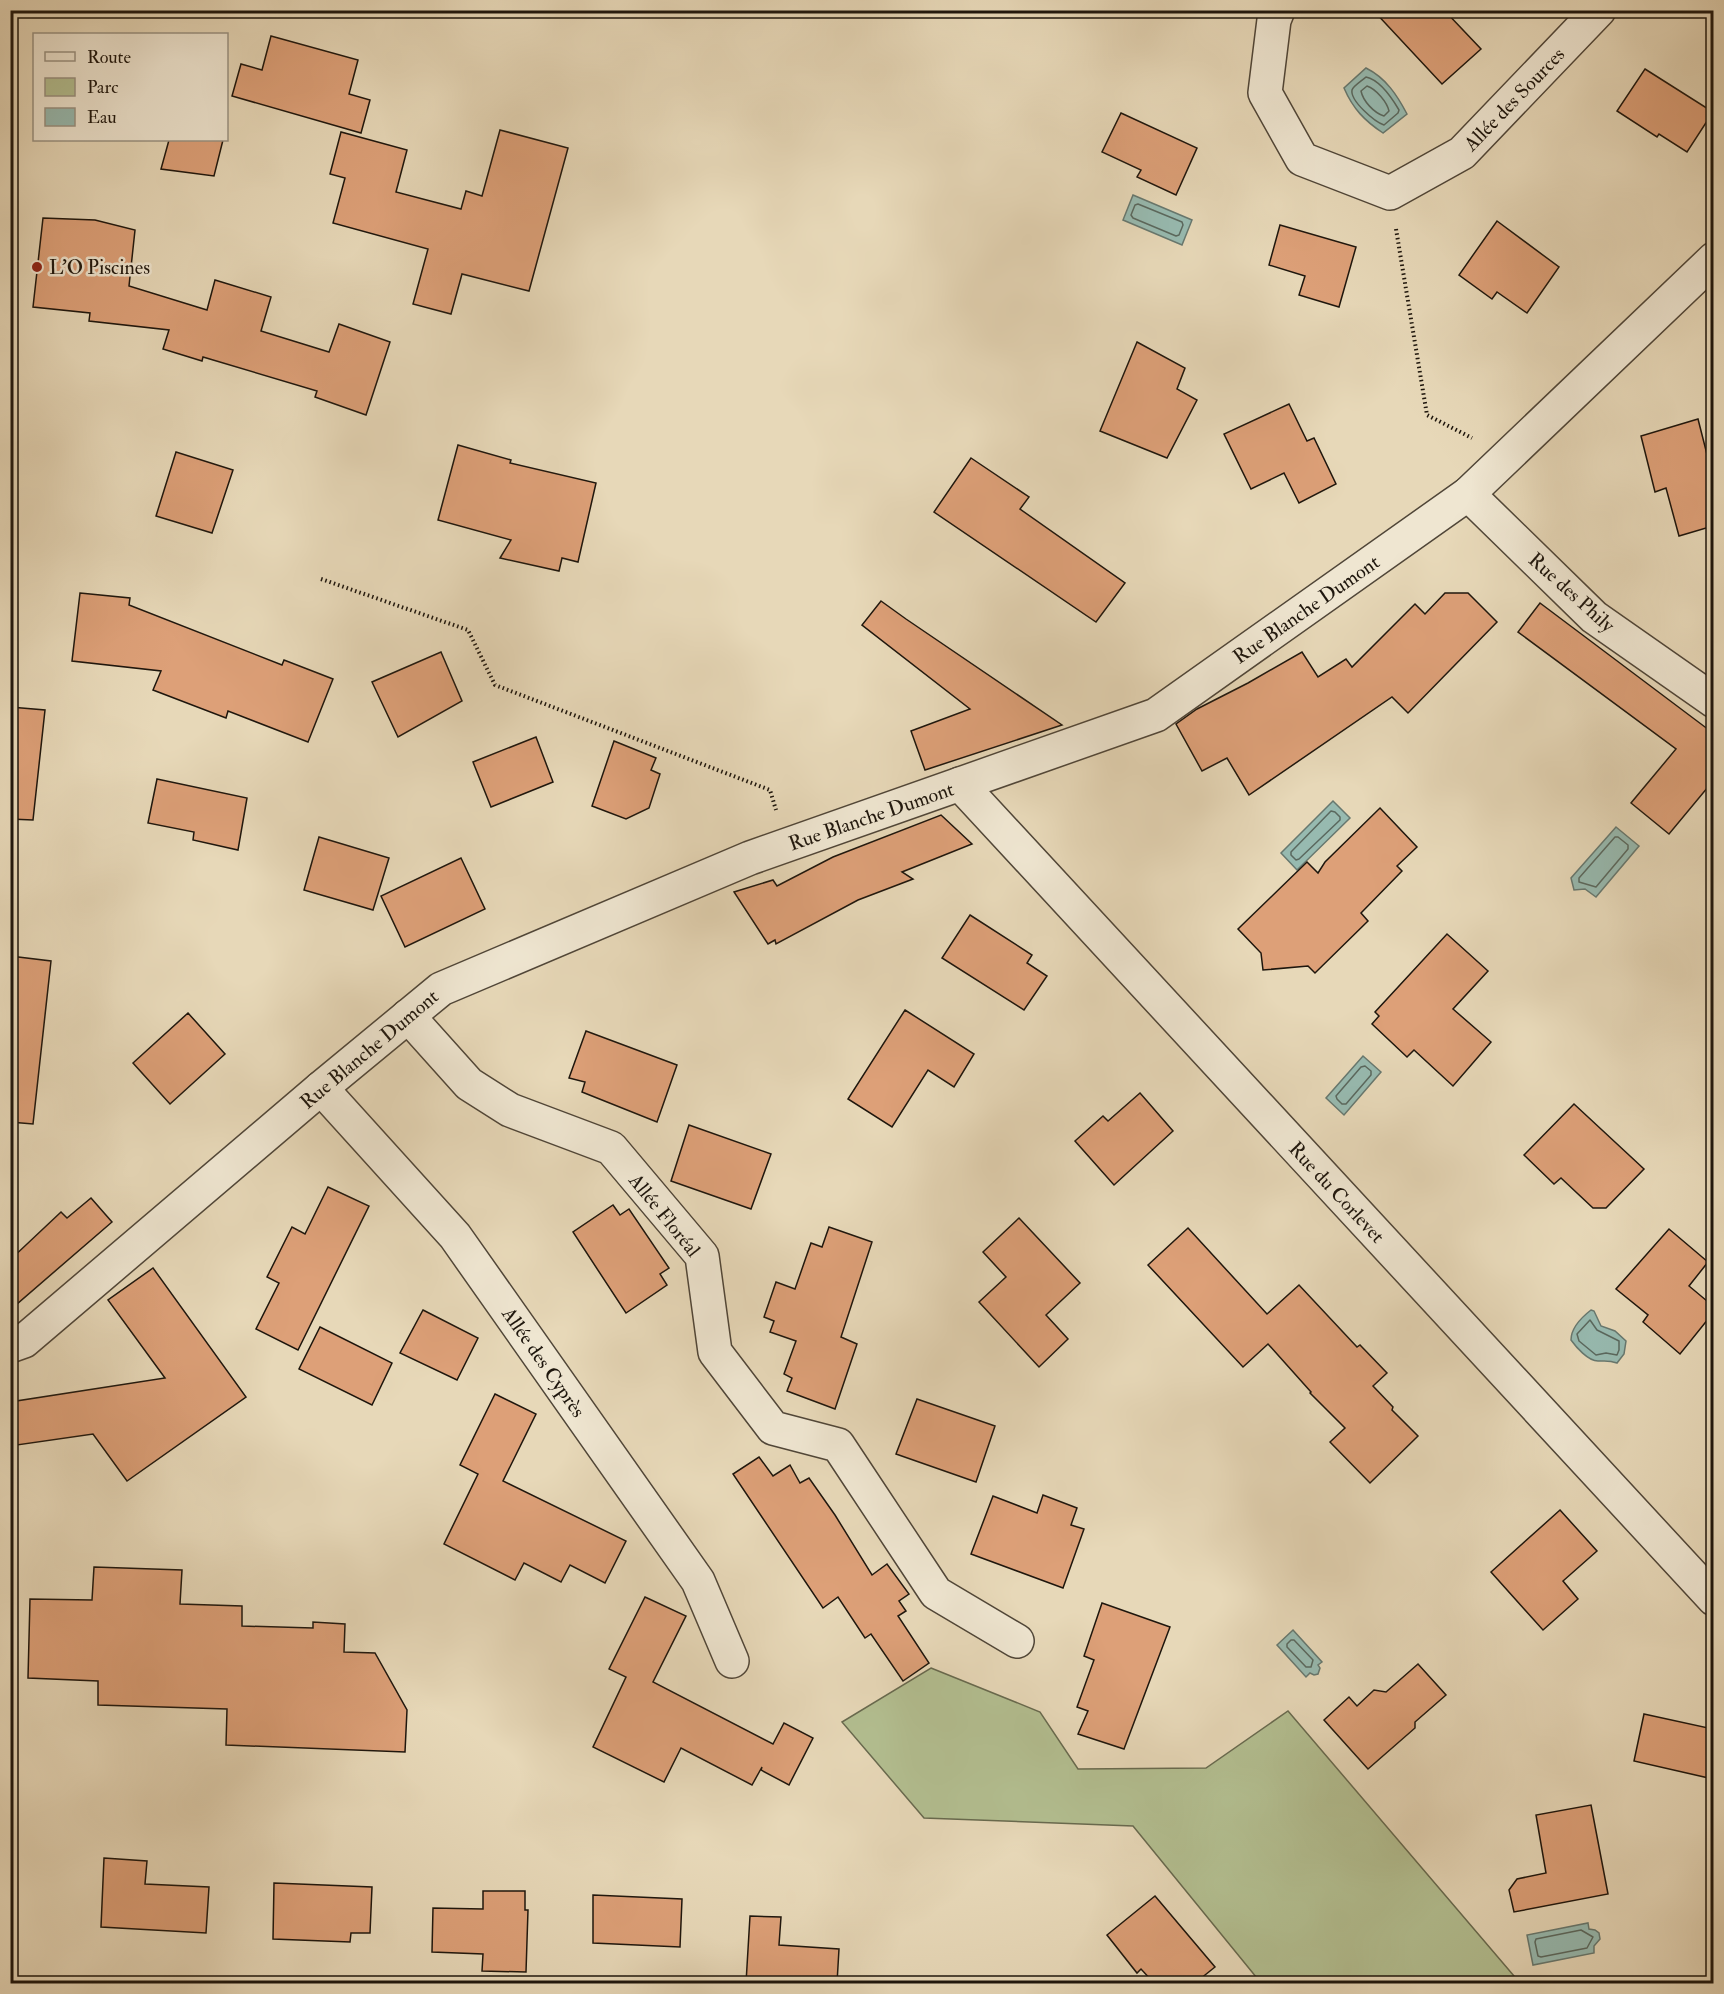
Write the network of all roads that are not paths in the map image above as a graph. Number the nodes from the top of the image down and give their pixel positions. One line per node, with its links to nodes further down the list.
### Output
1 (1278, 10): 2 (street, Allée des Sources)
2 (1599, 10)
3 (1713, 259): 4 (street, Rue Blanche Dumont)
4 (1468, 494): 5 (street, Rue des Phily); 6 (street, Rue Blanche Dumont)
5 (1713, 701)
6 (960, 784): 7 (street, Rue Blanche Dumont); 10 (street, Rue du Corlevet)
7 (408, 1016): 8 (street, Rue Blanche Dumont); 11 (street, Allée Floréal)
8 (321, 1088): 9 (street, Rue Blanche Dumont); 12 (street, Allée des Cyprès)
9 (10, 1346)
10 (1713, 1599)
11 (1017, 1641)
12 (732, 1661)

